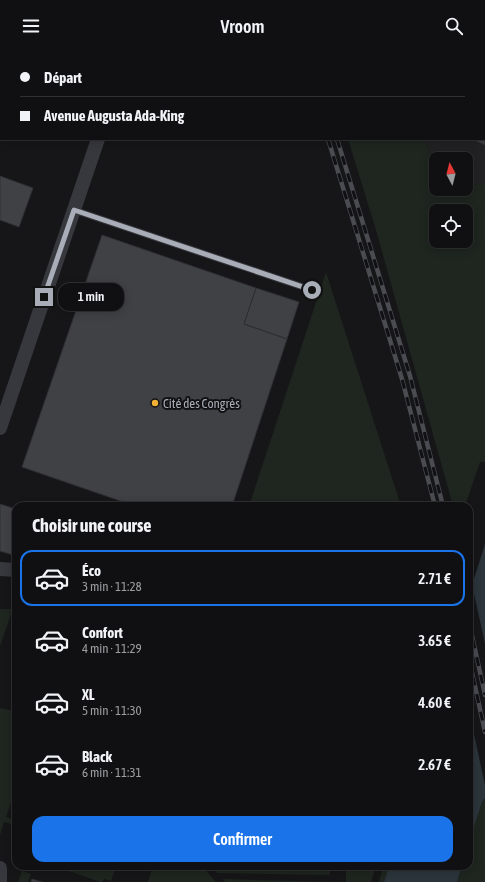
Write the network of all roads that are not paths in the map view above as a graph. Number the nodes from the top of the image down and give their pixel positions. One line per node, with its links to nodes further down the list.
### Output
1 (98, 140): 2 (street)
2 (74, 210): 3 (lane); 4 (street)
3 (312, 290)
4 (0, 428)
5 (0, 569): 6 (street)
6 (12, 570)
7 (0, 868): 8 (street)
8 (0, 881)

